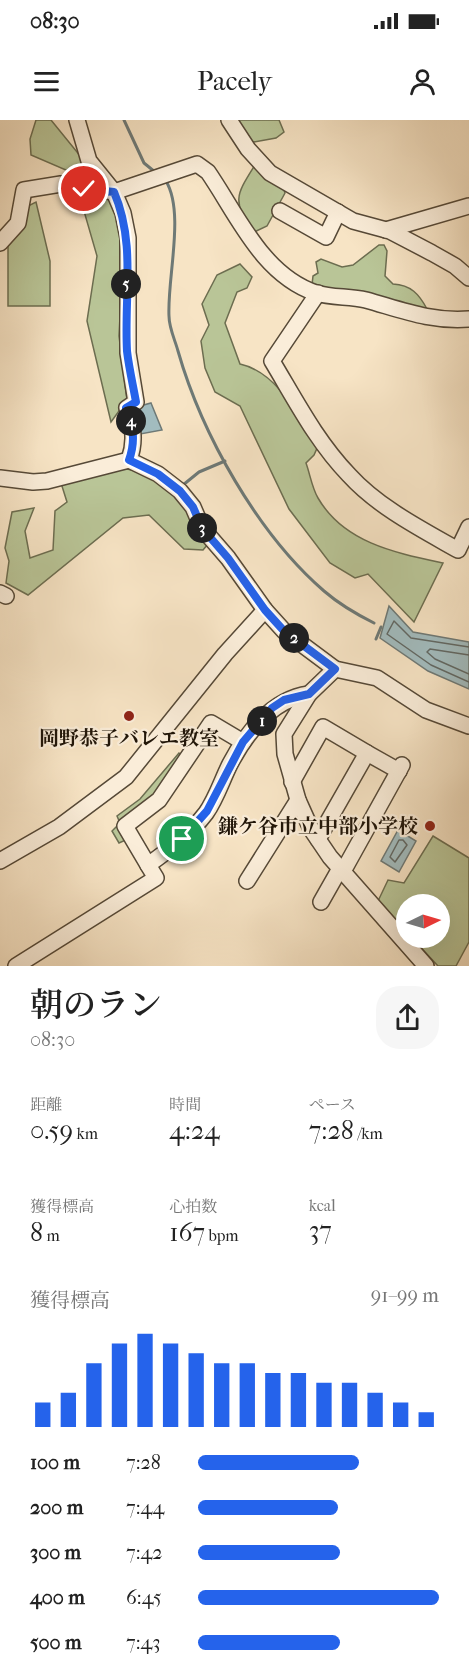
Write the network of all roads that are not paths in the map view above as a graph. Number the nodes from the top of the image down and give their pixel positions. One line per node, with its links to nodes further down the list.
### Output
1 (77, 120): 3 (street)
2 (229, 120): 6 (street)
3 (114, 192): 8 (street); 10 (street); 12 (street)
4 (469, 206): 7 (street)
5 (280, 211): 6 (street)
6 (338, 212): 7 (street)
7 (386, 230): 9 (street)
8 (0, 243)
9 (469, 278)
10 (318, 293): 11 (street); 14 (street)
11 (469, 319)
12 (129, 460): 13 (street); 15 (street)
13 (0, 478)
14 (469, 527)
15 (265, 610): 16 (street); 24 (street)
16 (335, 669): 17 (street); 18 (street)
17 (309, 694): 19 (street); 21 (street)
18 (468, 730)
19 (243, 742): 25 (street); 25 (street)
20 (367, 753): 21 (street); 23 (street); 26 (street)
21 (292, 782): 22 (street)
22 (298, 800): 23 (street); 27 (street)
23 (318, 839): 26 (street)
24 (0, 861)
25 (148, 866): 29 (street)
26 (342, 869): 28 (street); 30 (street)
27 (247, 876)
28 (321, 902)
29 (16, 966)
30 (426, 966)

